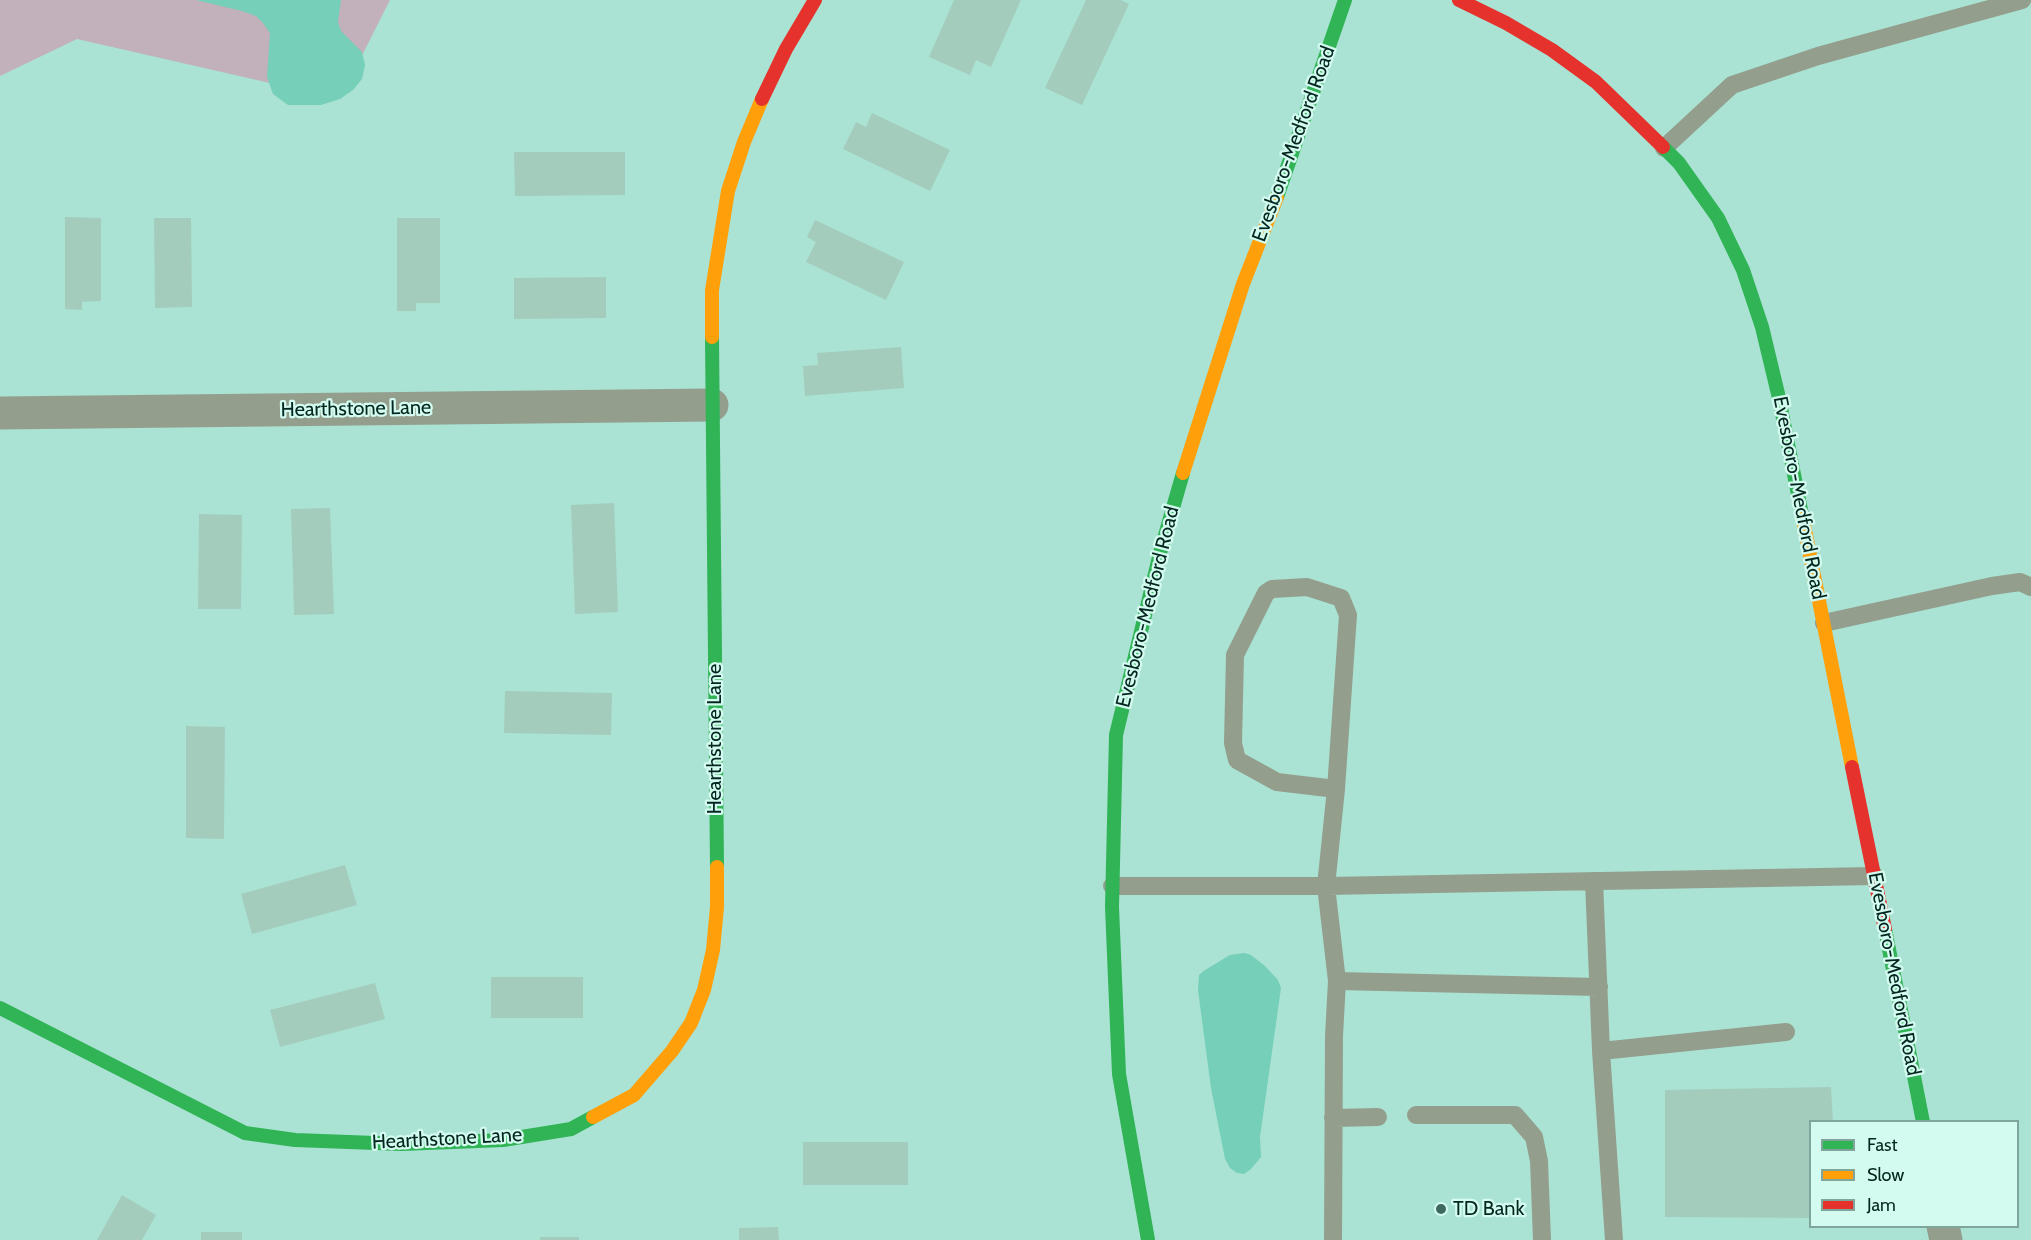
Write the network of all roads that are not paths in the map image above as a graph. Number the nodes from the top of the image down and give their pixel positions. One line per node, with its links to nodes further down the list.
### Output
1 (815, 0): 6 (street, Hearthstone Lane)
2 (1346, 0): 13 (street, Evesboro-Medford Road)
3 (1459, 0): 5 (street, Evesboro-Medford Road)
4 (2022, 0): 5 (lane)
5 (1664, 148): 9 (street, Evesboro-Medford Road)
6 (712, 405): 7 (street, Hearthstone Lane); 17 (street, Hearthstone Lane)
7 (0, 413)
8 (2031, 587): 9 (lane)
9 (1824, 623): 11 (street, Evesboro-Medford Road)
10 (1336, 789): 10 (lane); 14 (lane)
11 (1875, 876): 12 (lane); 23 (street, Evesboro-Medford Road)
12 (1594, 881): 14 (lane); 16 (lane)
13 (1112, 886): 14 (lane); 24 (street, Evesboro-Medford Road)
14 (1326, 886): 15 (lane)
15 (1336, 981): 16 (lane); 22 (lane)
16 (1599, 987): 19 (lane)
17 (0, 1008)
18 (1786, 1032): 19 (lane)
19 (1601, 1051): 27 (lane)
20 (1416, 1115): 26 (lane)
21 (1378, 1117): 22 (lane)
22 (1333, 1118): 25 (lane)
23 (1923, 1120)
24 (1148, 1240)
25 (1333, 1240)
26 (1542, 1240)
27 (1614, 1240)

